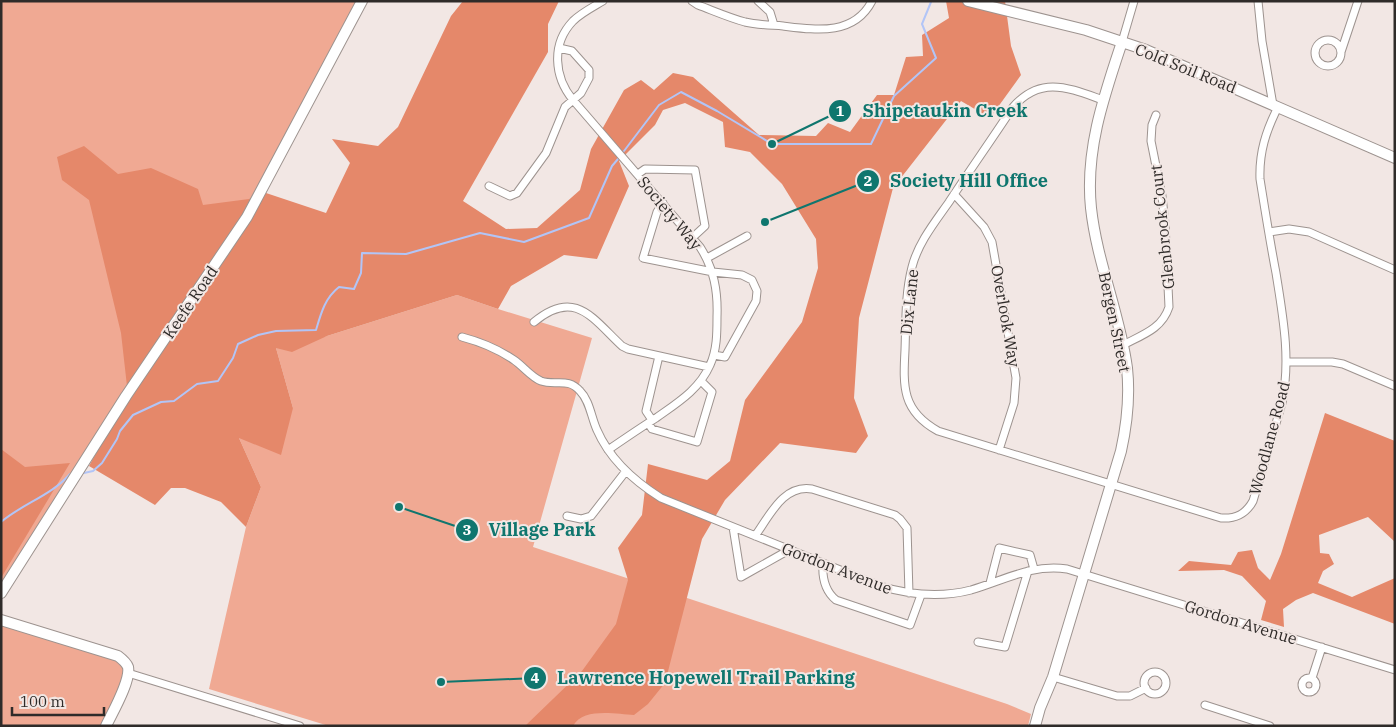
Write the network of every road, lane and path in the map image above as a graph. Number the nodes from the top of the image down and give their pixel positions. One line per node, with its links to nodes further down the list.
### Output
1 (362, 1): 51 (street, Keefe Road)
2 (602, 1): 12 (street)
3 (758, 1): 10 (street)
4 (872, 1): 10 (street)
5 (968, 1): 11 (street, Cold Soil Road)
6 (1134, 1): 11 (street, Bergen Street)
7 (1258, 1): 16 (street)
8 (1358, 1): 13 (street)
9 (698, 3): 10 (street)
10 (774, 25)
11 (1122, 42): 15 (street, Bergen Street); 16 (street, Cold Soil Road)
12 (558, 48): 14 (street, Society Way); 14 (street)
13 (1341, 52)
14 (574, 100): 19 (street, Society Way); 20 (street)
15 (1104, 100): 21 (street, Dix Lane); 31 (street, Bergen Street)
16 (1276, 106): 18 (street, Cold Soil Road); 23 (street, Woodlane Road)
17 (1156, 115): 31 (street, Glenbrook Court)
18 (1395, 158)
19 (638, 174): 22 (street, Society Way); 25 (street)
20 (489, 186)
21 (954, 194): 40 (street, Overlook Way); 40 (street, Dix Lane)
22 (663, 203): 25 (street, Society Way); 28 (street)
23 (1269, 232): 27 (street); 34 (street, Woodlane Road)
24 (747, 236): 26 (street)
25 (692, 238): 26 (street, Society Way)
26 (707, 258): 28 (street, Society Way)
27 (1395, 270)
28 (713, 272): 33 (street, Society Way); 33 (street)
29 (534, 322): 32 (street)
30 (462, 337): 39 (street, Gordon Avenue)
31 (1123, 345): 42 (street, Bergen Street)
32 (660, 356): 35 (street); 38 (street)
33 (714, 356): 35 (street, Society Way)
34 (1287, 362): 37 (street); 42 (street, Woodlane Road)
35 (710, 367): 36 (street, Society Way)
36 (701, 381): 38 (street, Society Way); 38 (street)
37 (1395, 386)
38 (650, 422): 39 (street, Society Way)
39 (608, 450): 41 (street, Gordon Avenue)
40 (999, 450): 42 (street, Dix Lane)
41 (626, 471): 43 (street); 44 (street, Gordon Avenue)
42 (1111, 484): 49 (street, Bergen Street)
43 (567, 516)
44 (733, 527): 45 (street, Gordon Avenue); 46 (street)
45 (755, 536): 46 (street, Gordon Avenue); 52 (street)
46 (789, 550): 47 (street, Gordon Avenue)
47 (823, 563): 52 (street, Gordon Avenue); 53 (street)
48 (1031, 570): 49 (street, Gordon Avenue); 50 (street, Gordon Avenue); 50 (street); 55 (street)
49 (1084, 574): 56 (street, Gordon Avenue); 59 (street, Bergen Street)
50 (990, 583): 53 (street, Gordon Avenue)
51 (1, 593)
52 (909, 593): 53 (street, Gordon Avenue)
53 (921, 594)
54 (1, 620): 58 (street)
55 (978, 642)
56 (1322, 647): 57 (street, Gordon Avenue); 60 (street)
57 (1395, 670)
58 (128, 673): 63 (street); 64 (street)
59 (1053, 677): 61 (street); 65 (street, Bergen Street)
60 (1312, 678)
61 (1146, 688)
62 (1205, 706): 66 (street)
63 (295, 725)
64 (106, 726)
65 (1035, 726)
66 (1270, 726)

